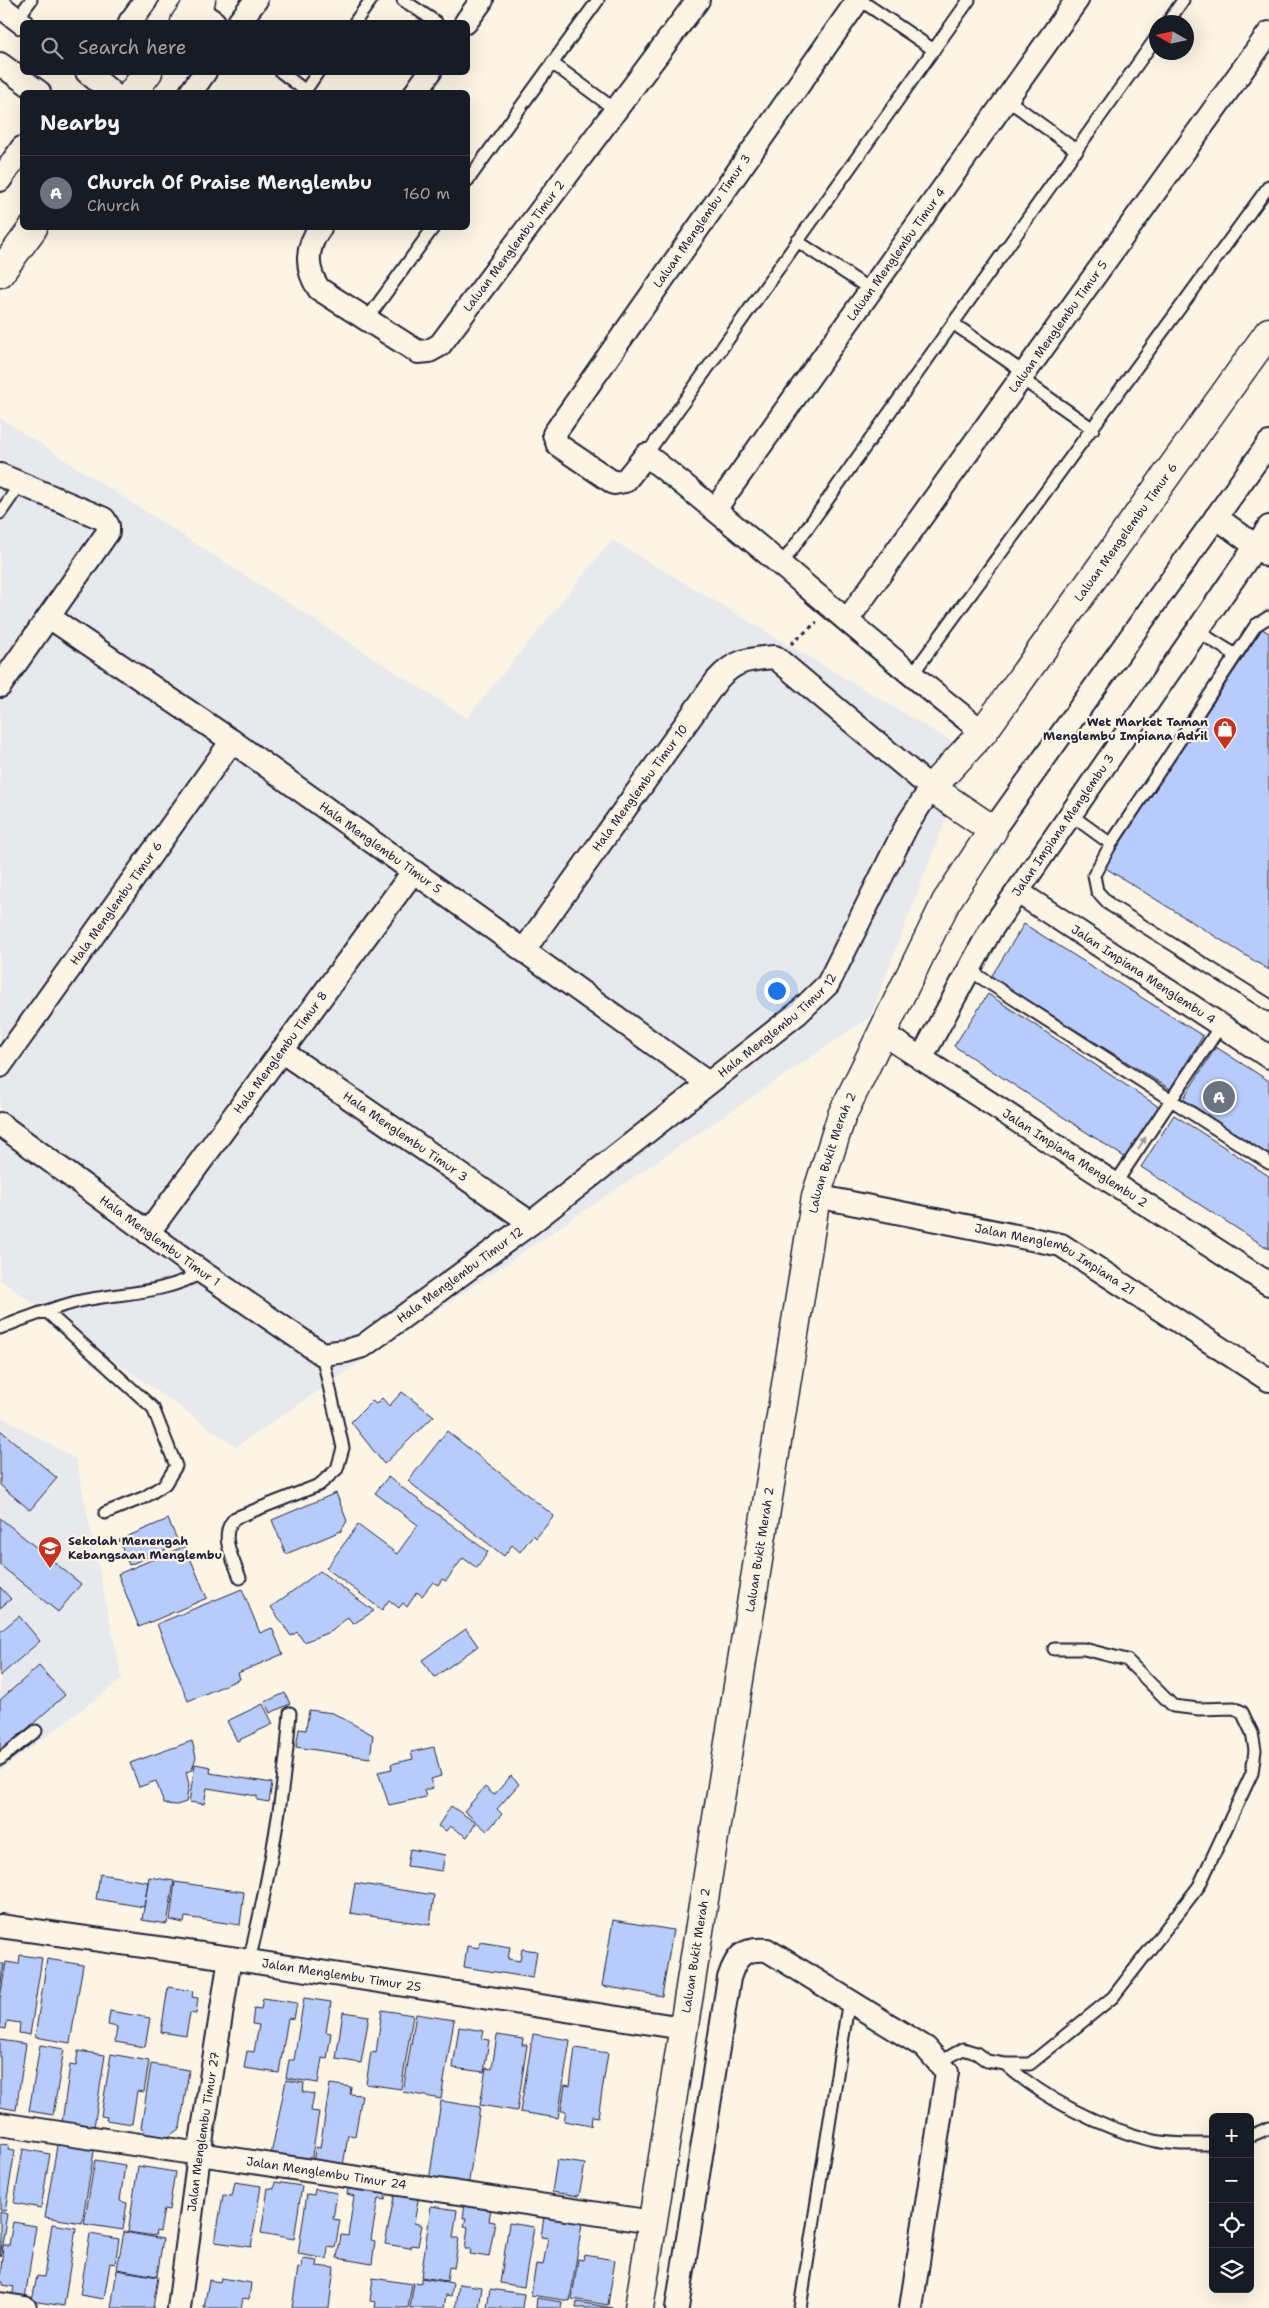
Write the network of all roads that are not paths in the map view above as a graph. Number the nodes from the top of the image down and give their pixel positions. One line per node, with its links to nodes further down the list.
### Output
1 (31, 0): 14 (lane)
2 (146, 0): 15 (street)
3 (256, 0): 16 (street)
4 (371, 0): 17 (lane)
5 (403, 0): 18 (lane)
6 (482, 0): 19 (street)
7 (598, 0): 23 (lane)
8 (698, 0): 39 (street, Laluan Menglembu Timur 2)
9 (859, 0): 22 (lane); 57 (street, Laluan Menglembu Timur 3)
10 (970, 0): 22 (lane)
11 (1077, 0): 38 (street, Laluan Menglembu Timur 4)
12 (1184, 0): 13 (lane)
13 (1173, 15)
14 (13, 16)
15 (131, 20)
16 (241, 20)
17 (356, 20)
18 (433, 20)
19 (467, 20)
20 (1269, 33): 54 (street, Laluan Menglembu Timur 5)
21 (1149, 48): 41 (lane)
22 (934, 50): 48 (lane)
23 (552, 63): 39 (lane); 42 (lane)
24 (0, 64): 31 (street)
25 (92, 75): 32 (street)
26 (146, 75): 33 (street)
27 (203, 75): 34 (street)
28 (285, 75): 35 (lane)
29 (316, 75): 36 (lane)
30 (428, 75): 37 (street)
31 (36, 90)
32 (109, 90)
33 (134, 90)
34 (192, 90)
35 (304, 90)
36 (307, 90)
37 (417, 90)
38 (1008, 100): 41 (lane); 50 (street, Laluan Menglembu Timur 4)
39 (617, 111): 51 (street, Laluan Menglembu Timur 2)
40 (20, 151): 43 (street)
41 (1078, 151): 52 (lane)
42 (470, 177)
43 (0, 180)
44 (1269, 187): 55 (lane)
45 (32, 230): 49 (street)
46 (319, 230): 51 (street, Laluan Menglembu Timur 2)
47 (432, 230): 51 (lane)
48 (798, 241): 50 (lane); 57 (lane)
49 (0, 273)
50 (871, 290): 60 (street, Laluan Menglembu Timur 4)
51 (367, 319)
52 (954, 324): 54 (lane); 65 (lane)
53 (1269, 332): 73 (street, Laluan Mengelembu Timur 6)
54 (1024, 377): 55 (lane); 66 (street, Laluan Menglembu Timur 5)
55 (1093, 429): 71 (lane)
56 (1269, 443): 62 (street)
57 (646, 455): 60 (street)
58 (0, 475): 59 (street)
59 (21, 483): 61 (lane); 67 (street)
60 (716, 508): 65 (street)
61 (0, 513)
62 (1216, 517): 64 (street); 77 (street)
63 (1269, 527): 64 (street, Jalan Impiana Menglembu 3)
64 (1262, 551): 69 (street, Jalan Impiana Menglembu 3)
65 (780, 565): 66 (street)
66 (840, 614): 71 (street)
67 (49, 617): 72 (street); 74 (street, Hala Menglembu Timur 5)
68 (1269, 617): 70 (lane)
69 (1197, 631): 70 (lane); 76 (street, Jalan Impiana Menglembu 3)
70 (1236, 655): 78 (lane)
71 (911, 676): 73 (street)
72 (0, 686)
73 (983, 732): 75 (street, Laluan Mengelembu Timur 6)
74 (232, 741): 79 (street, Hala Menglembu Timur 5); 89 (street, Hala Menglembu Timur 6)
75 (932, 788): 77 (street); 81 (street, Hala Menglembu Timur 10); 90 (street, Hala Menglembu Timur 12)
76 (1071, 815): 78 (lane); 80 (street, Jalan Impiana Menglembu 3)
77 (993, 830): 85 (street, Laluan Bukit Merah 2)
78 (1111, 844): 83 (lane)
79 (413, 872): 81 (street, Hala Menglembu Timur 5); 86 (street, Hala Menglembu Timur 8)
80 (1018, 892): 82 (street, Jalan Impiana Menglembu 3); 84 (street, Jalan Impiana Menglembu 4)
81 (524, 950): 90 (street, Hala Menglembu Timur 5)
82 (969, 970): 88 (street, Jalan Impiana Menglembu 3); 91 (lane)
83 (1269, 1004)
84 (1220, 1025): 87 (street, Jalan Impiana Menglembu 4); 91 (lane)
85 (882, 1033): 88 (street, Jalan Impiana Menglembu 2); 95 (street, Laluan Bukit Merah 2)
86 (281, 1051): 96 (street, Hala Menglembu Timur 3); 97 (street, Hala Menglembu Timur 8)
87 (1269, 1057)
88 (921, 1059): 94 (street, Jalan Impiana Menglembu 2)
89 (0, 1066)
90 (708, 1083): 96 (street, Hala Menglembu Timur 12)
91 (1171, 1099): 93 (lane); 94 (lane, one-way to 91)
92 (0, 1124): 97 (street, Hala Menglembu Timur 1)
93 (1269, 1163)
94 (1115, 1184): 99 (street, Jalan Impiana Menglembu 2)
95 (816, 1196): 103 (street, Jalan Menglembu Impiana 21); 113 (street, Laluan Bukit Merah 2)
96 (531, 1223): 102 (street, Hala Menglembu Timur 12)
97 (148, 1233): 98 (street, Hala Menglembu Timur 1)
98 (202, 1272): 100 (lane); 102 (street, Hala Menglembu Timur 1)
99 (1269, 1284)
100 (46, 1311): 101 (lane); 104 (lane)
101 (0, 1328)
102 (322, 1354): 105 (lane)
103 (1269, 1380)
104 (105, 1513)
105 (240, 1578)
106 (1054, 1649): 115 (lane)
107 (290, 1713): 111 (lane)
108 (36, 1731): 109 (lane)
109 (0, 1759)
110 (0, 1926): 111 (street, Jalan Menglembu Timur 25)
111 (239, 1960): 113 (street, Jalan Menglembu Timur 25); 120 (street, Jalan Menglembu Timur 27)
112 (850, 1999): 114 (street); 126 (street); 127 (lane)
113 (683, 2028): 121 (street, Laluan Bukit Merah 2)
114 (940, 2062): 115 (lane); 128 (street)
115 (1005, 2064): 119 (lane)
116 (0, 2124): 120 (street, Jalan Menglembu Timur 24)
117 (1269, 2128): 118 (lane)
118 (1254, 2134)
119 (1209, 2144)
120 (199, 2155): 121 (street, Jalan Menglembu Timur 24); 124 (street, Jalan Menglembu Timur 27)
121 (652, 2222): 125 (street, Laluan Bukit Merah 2)
122 (0, 2304): 123 (street)
123 (25, 2308)
124 (179, 2308)
125 (639, 2308)
126 (677, 2308)
127 (800, 2308)
128 (911, 2308)

